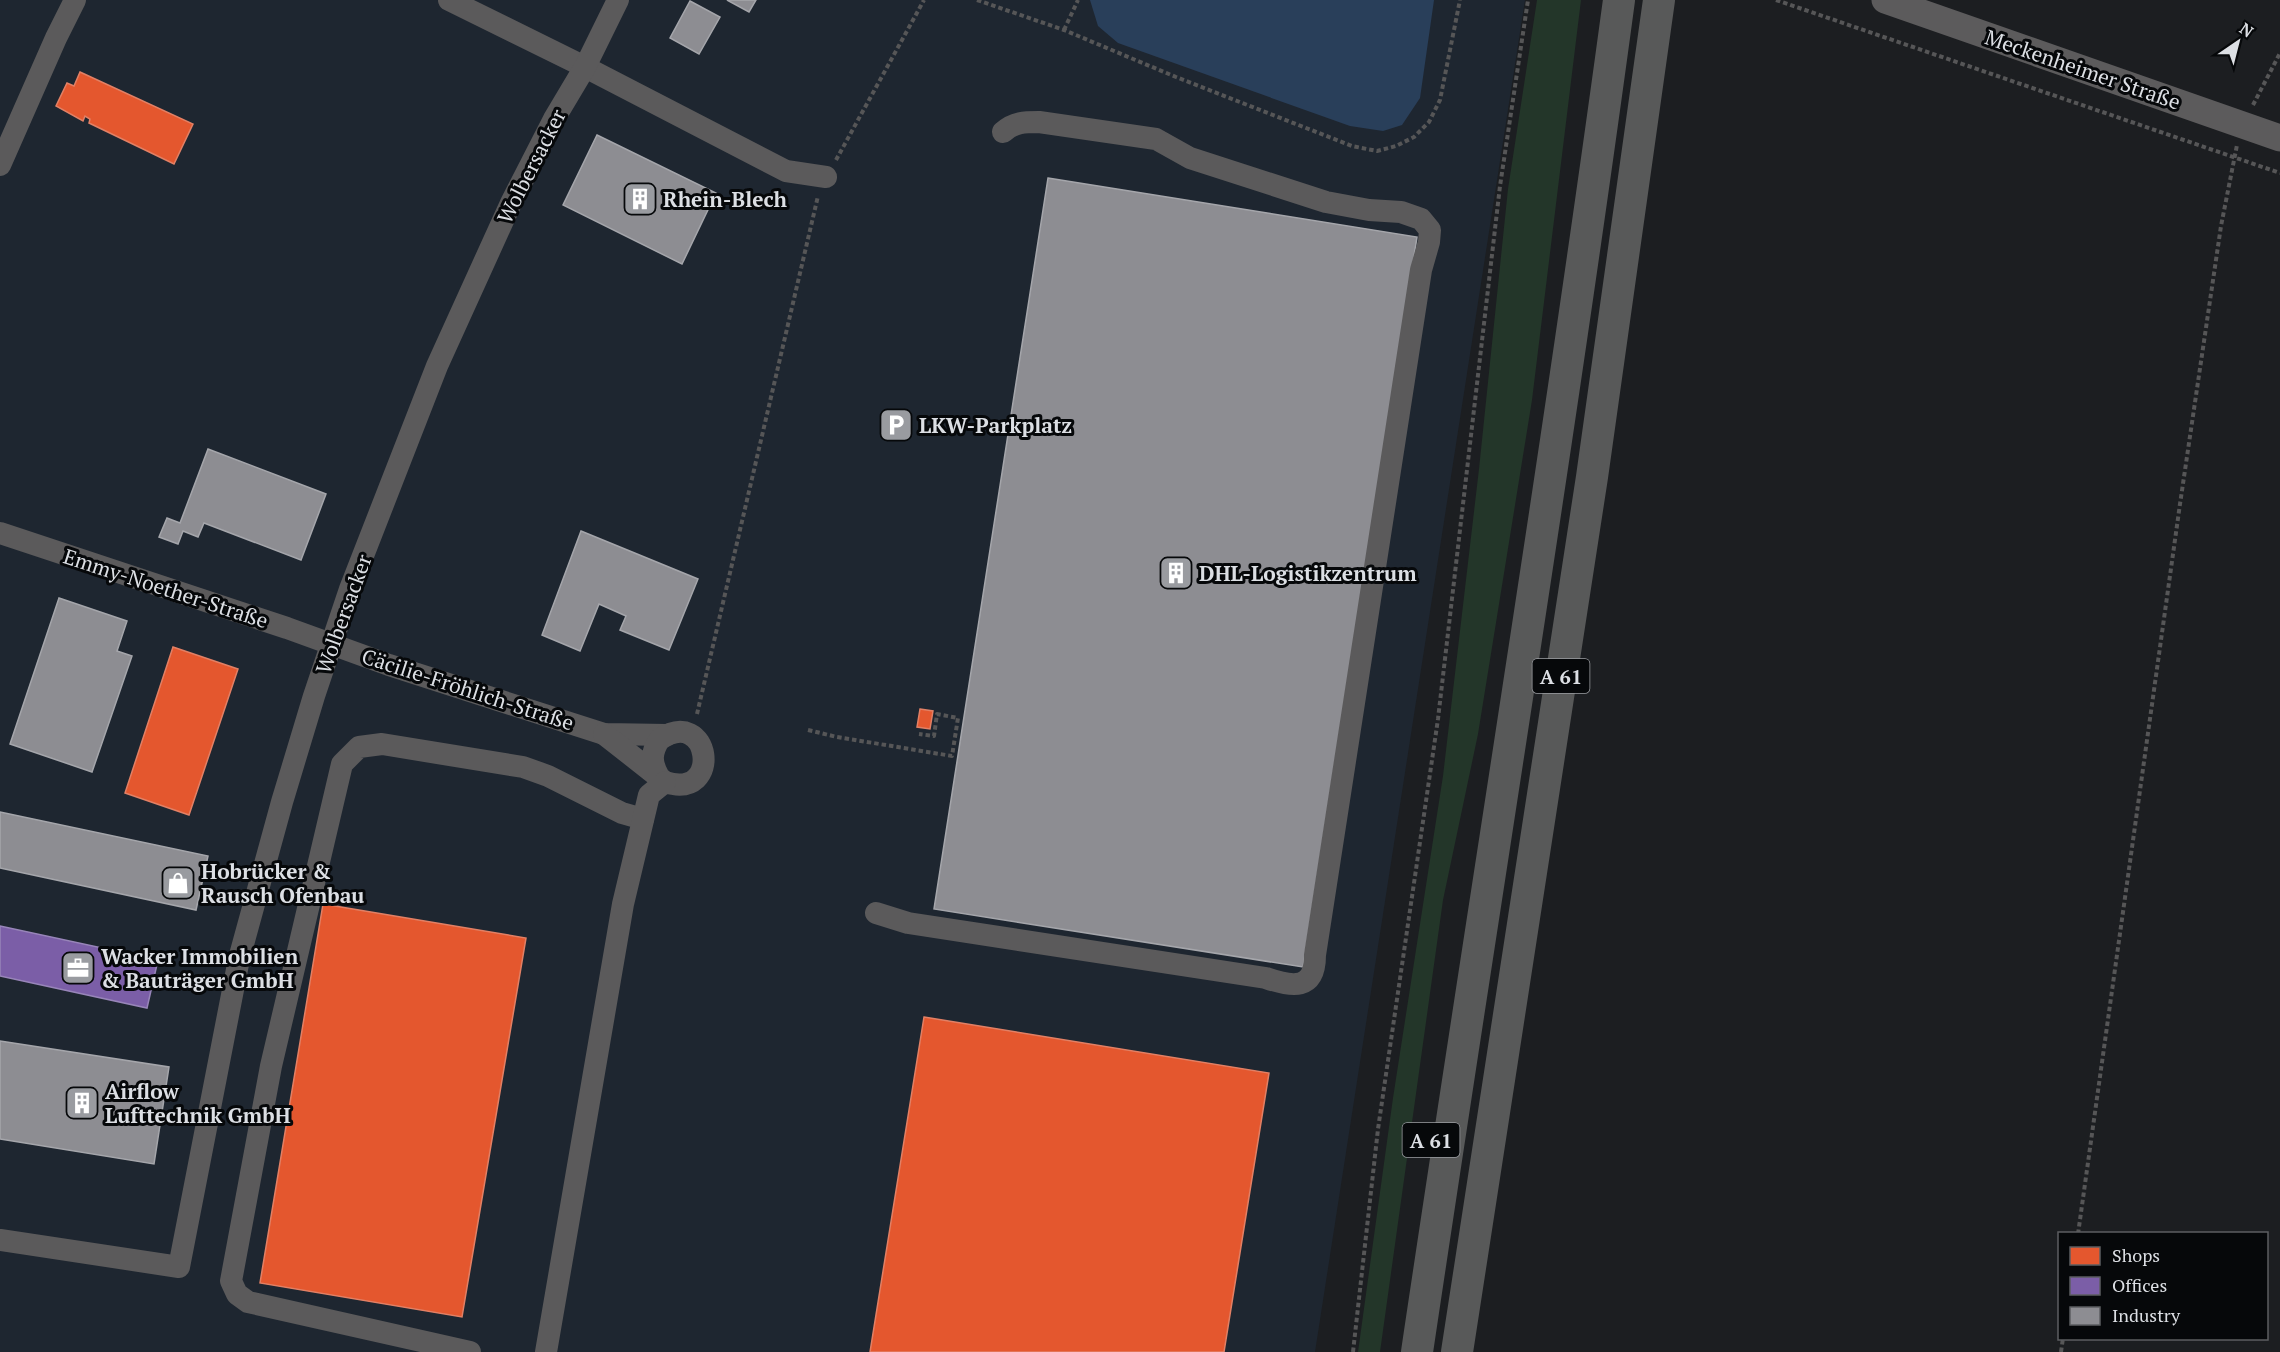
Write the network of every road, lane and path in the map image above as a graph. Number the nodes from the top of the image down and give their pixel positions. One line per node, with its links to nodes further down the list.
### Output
1 (75, 0): 20 (street)
2 (449, 0): 15 (street)
3 (618, 0): 15 (street, Wolbersacker)
4 (924, 0): 22 (path)
5 (977, 0): 13 (path)
6 (1078, 0): 13 (path)
7 (1461, 0): 13 (path)
8 (1528, 0): 38 (path)
9 (1619, 0): 33 (highway, A 61)
10 (1659, 0): 41 (highway, A 61)
11 (1776, 0): 19 (path)
12 (1886, 0): 16 (main road, Meckenheimer Straße)
13 (1064, 30)
14 (2280, 53): 16 (path)
15 (585, 67): 22 (street); 24 (street, Wolbersacker)
16 (2243, 125): 18 (main road, Meckenheimer Straße); 19 (path)
17 (1003, 132): 32 (street)
18 (2280, 138)
19 (2235, 156): 21 (path); 34 (path)
20 (0, 165)
21 (2280, 173)
22 (826, 177): 29 (path)
23 (0, 533): 24 (street, Emmy-Noether-Straße)
24 (331, 644): 26 (street, Cäcilie-Fröhlich-Straße); 35 (street, Wolbersacker)
25 (808, 730): 27 (path)
26 (604, 734): 28 (street, Cäcilie-Fröhlich-Straße); 30 (street, Cäcilie-Fröhlich-Straße)
27 (920, 734)
28 (667, 735): 29 (street, Cäcilie-Fröhlich-Straße); 30 (street)
29 (694, 738): 30 (street)
30 (661, 778): 31 (street)
31 (643, 819): 36 (street); 37 (street)
32 (876, 913)
33 (1479, 932): 39 (highway, A 61); 40 (highway, A 61)
34 (2078, 1232)
35 (0, 1240)
36 (470, 1352)
37 (546, 1352)
38 (1353, 1352)
39 (1397, 1352)
40 (1417, 1352)
41 (1457, 1352)

